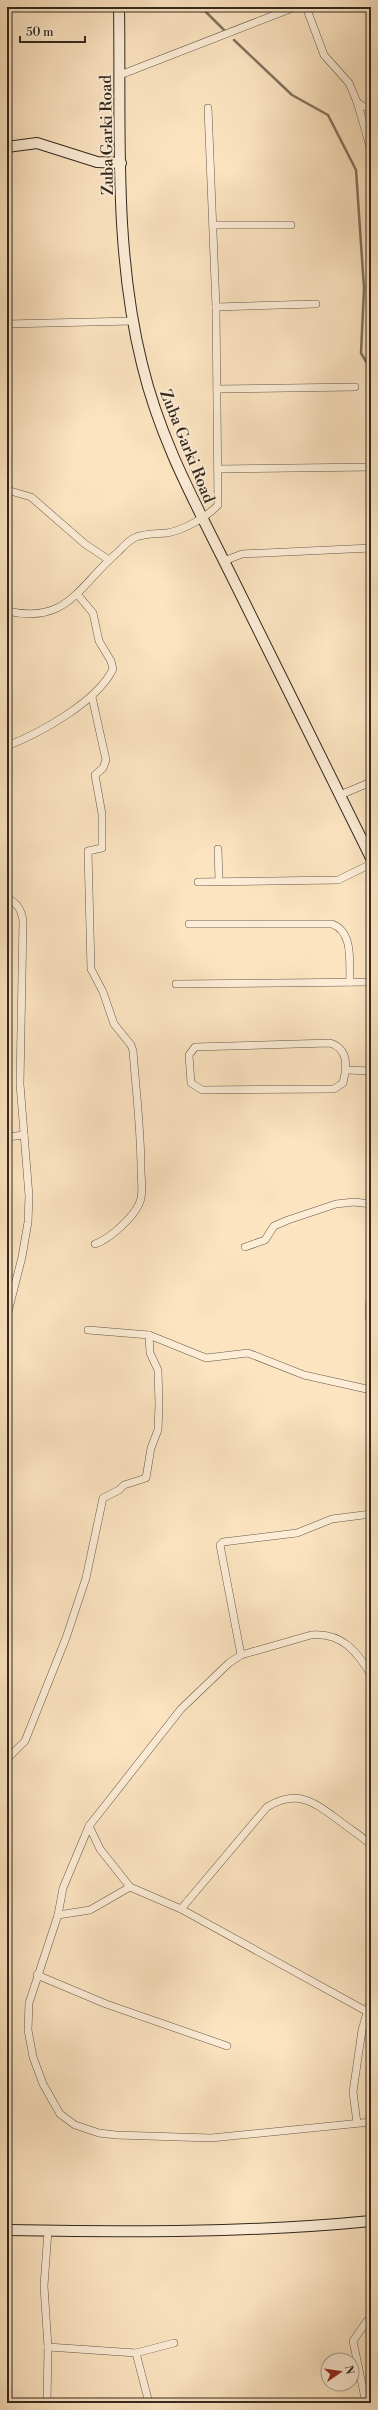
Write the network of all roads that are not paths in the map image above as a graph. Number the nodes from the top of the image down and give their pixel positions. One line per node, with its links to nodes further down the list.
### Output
1 (119, 7): 4 (main road, Zuba Garki Road)
2 (295, 7): 4 (street)
3 (306, 7): 5 (street)
4 (120, 75): 10 (main road, Zuba Garki Road)
5 (357, 102): 6 (street); 9 (street)
6 (371, 107)
7 (208, 108): 11 (street)
8 (7, 147): 10 (main road)
9 (371, 150)
10 (121, 163): 15 (main road, Zuba Garki Road)
11 (214, 225): 12 (street); 14 (street)
12 (291, 225)
13 (316, 304): 14 (street)
14 (216, 307): 18 (street)
15 (132, 321): 16 (street); 22 (main road, Zuba Garki Road)
16 (7, 324)
17 (355, 387): 18 (street)
18 (217, 389): 20 (street)
19 (371, 468): 20 (street)
20 (218, 469): 22 (street)
21 (7, 490): 24 (street)
22 (201, 518): 24 (street); 25 (main road, Zuba Garki Road)
23 (371, 548): 25 (street)
24 (109, 560): 26 (street)
25 (224, 561): 31 (main road, Zuba Garki Road)
26 (77, 594): 27 (street); 28 (street)
27 (7, 611)
28 (92, 698): 29 (street); 47 (street)
29 (7, 746)
30 (371, 782): 31 (street)
31 (340, 795): 33 (main road, Zuba Garki Road)
32 (218, 849): 35 (street)
33 (371, 858)
34 (371, 864): 35 (street)
35 (219, 880): 36 (street)
36 (198, 882)
37 (7, 898): 44 (street)
38 (189, 924): 39 (street)
39 (350, 982): 40 (street); 41 (street)
40 (371, 982)
41 (176, 984)
42 (346, 1070): 42 (street); 43 (street)
43 (371, 1070)
44 (24, 1135): 45 (street); 50 (street)
45 (7, 1137)
46 (371, 1204): 48 (street)
47 (95, 1244)
48 (244, 1247)
49 (371, 1274): 51 (street)
50 (7, 1316)
51 (369, 1318)
52 (88, 1330): 53 (street)
53 (149, 1335): 54 (street); 58 (street)
54 (371, 1390)
55 (371, 1514): 56 (street)
56 (241, 1655): 57 (street); 59 (street)
57 (371, 1675)
58 (7, 1759)
59 (89, 1826): 61 (street); 63 (street)
60 (371, 1845): 62 (street)
61 (130, 1887): 62 (street); 63 (street)
62 (181, 1909): 66 (street)
63 (58, 1915): 64 (street)
64 (37, 1975): 67 (street); 69 (street)
65 (371, 1999): 66 (street)
66 (366, 2011): 69 (street)
67 (227, 2046)
68 (371, 2122): 69 (street)
69 (357, 2123)
70 (371, 2221): 72 (main road)
71 (7, 2230): 72 (main road)
72 (48, 2231): 75 (street)
73 (371, 2320): 79 (street)
74 (174, 2343): 76 (street)
75 (48, 2347): 76 (street); 77 (street)
76 (136, 2354): 78 (street)
77 (47, 2403)
78 (149, 2403)
79 (366, 2403)

